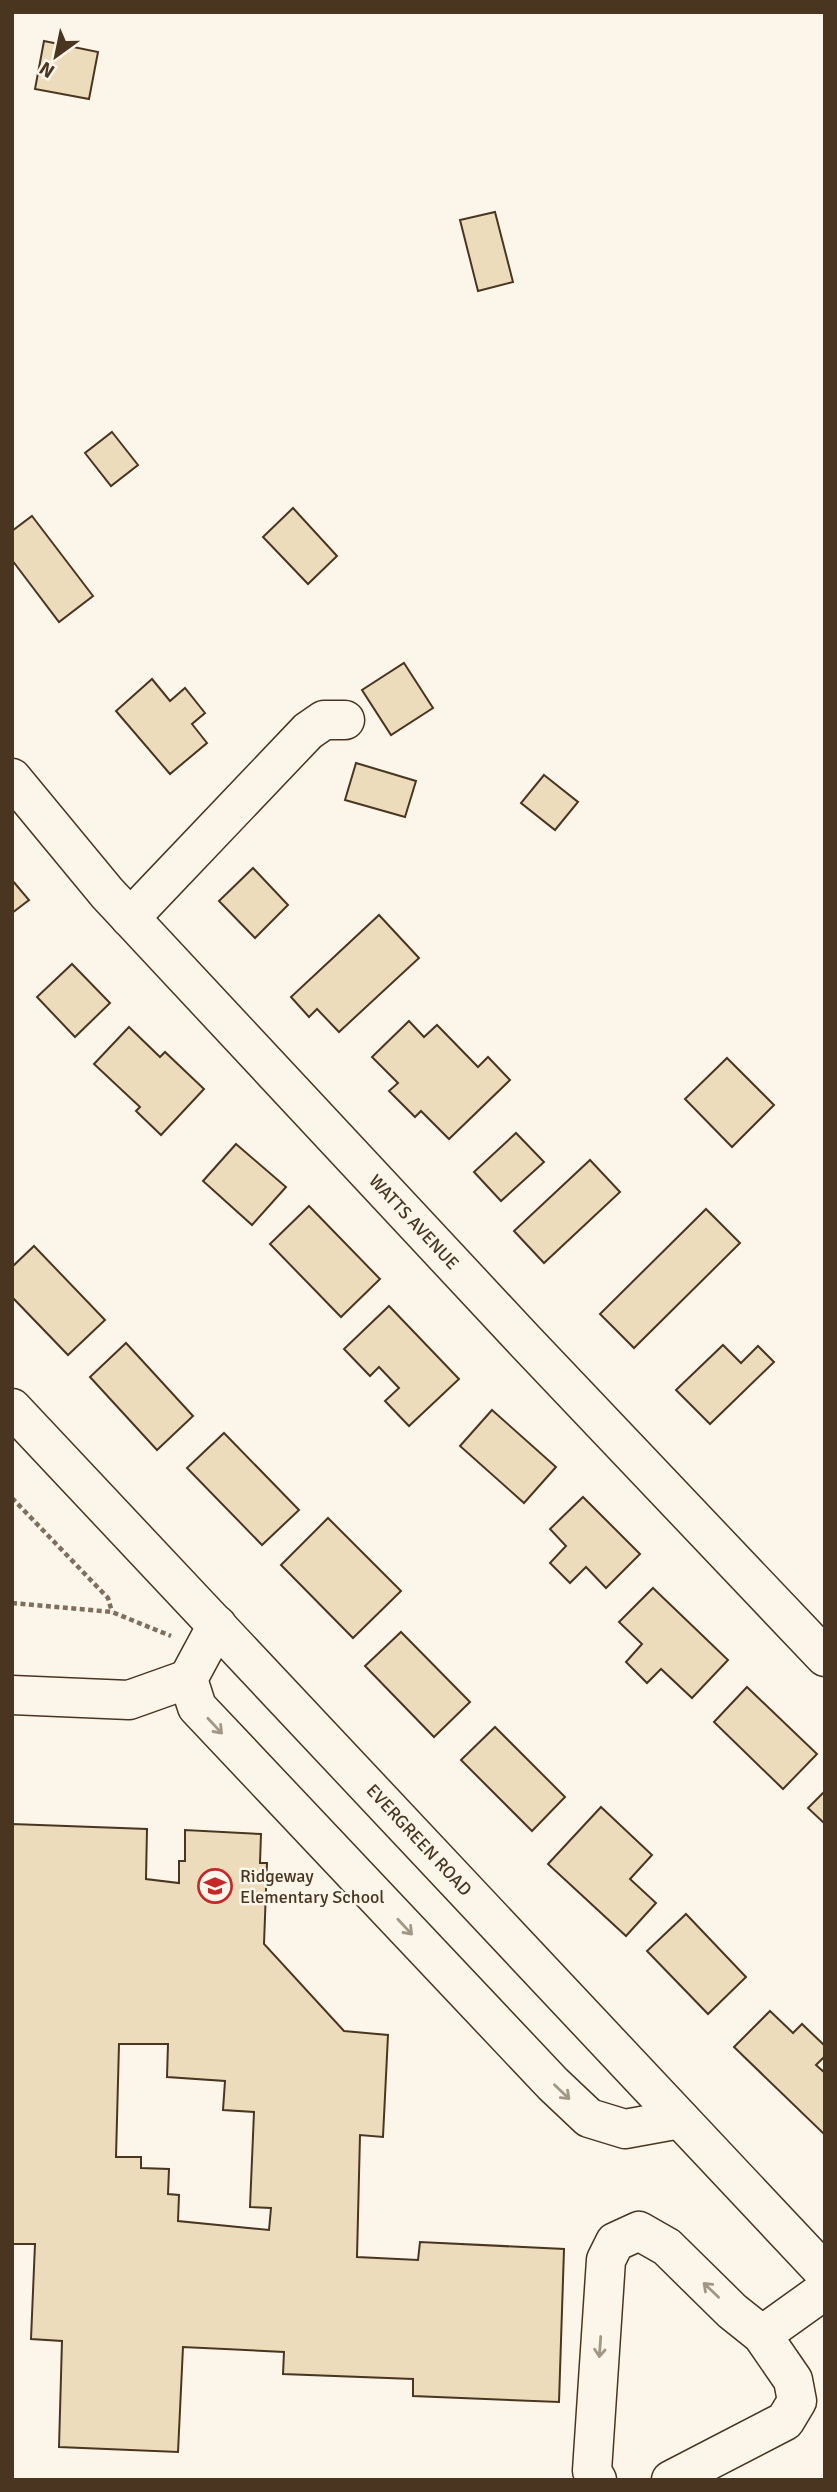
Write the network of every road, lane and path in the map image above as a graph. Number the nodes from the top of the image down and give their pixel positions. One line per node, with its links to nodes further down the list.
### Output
1 (345, 720): 3 (street)
2 (12, 778): 3 (street, WATTS AVENUE)
3 (130, 918): 10 (street, WATTS AVENUE)
4 (12, 1408): 8 (street, EVERGREEN ROAD)
5 (12, 1498): 7 (path)
6 (12, 1603): 7 (path)
7 (112, 1612): 9 (path)
8 (217, 1625): 11 (street); 13 (street, EVERGREEN ROAD)
9 (171, 1636)
10 (825, 1657)
11 (188, 1679): 12 (street); 13 (street, one-way to 13)
12 (12, 1695)
13 (680, 2119): 14 (street, EVERGREEN ROAD)
14 (825, 2273)
15 (825, 2290): 16 (street)
16 (762, 2335): 17 (street, one-way to 17); 18 (street)
17 (597, 2480)
18 (671, 2480)

